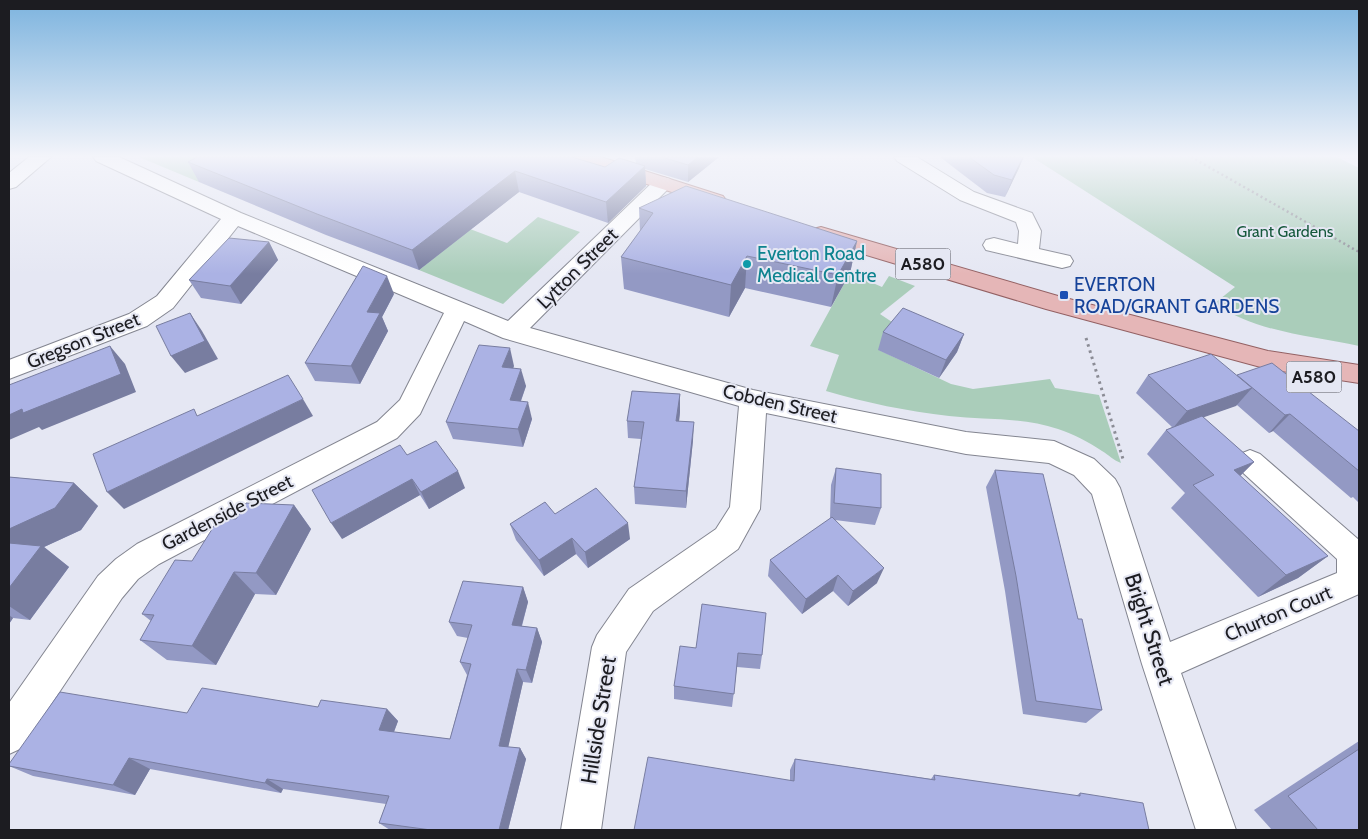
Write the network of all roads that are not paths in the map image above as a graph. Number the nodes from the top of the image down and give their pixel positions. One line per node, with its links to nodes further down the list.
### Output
1 (190, 196): 6 (street, Cobden Street)
2 (649, 196): 12 (street, Lytton Street)
3 (706, 196): 5 (main road)
4 (967, 196): 9 (street)
5 (739, 207)
6 (234, 216): 11 (street, Cobden Street); 14 (street, Gregson Street)
7 (806, 228): 13 (main road, A580)
8 (994, 245): 9 (street)
9 (1027, 253): 10 (street)
10 (1062, 261)
11 (457, 310): 12 (street, Cobden Street); 21 (street, Gardenside Street)
12 (512, 332): 17 (street, Cobden Street)
13 (1268, 360): 15 (main road, A580); 16 (main road, A580)
14 (9, 370)
15 (1359, 374)
16 (1359, 393)
17 (753, 400): 18 (street, Cobden Street); 22 (street, Hillside Street)
18 (1054, 452): 20 (street, Bright Street)
19 (1250, 462): 20 (street, Churton Court)
20 (1160, 664): 23 (street, Bright Street)
21 (9, 735)
22 (581, 830)
23 (1216, 830)

